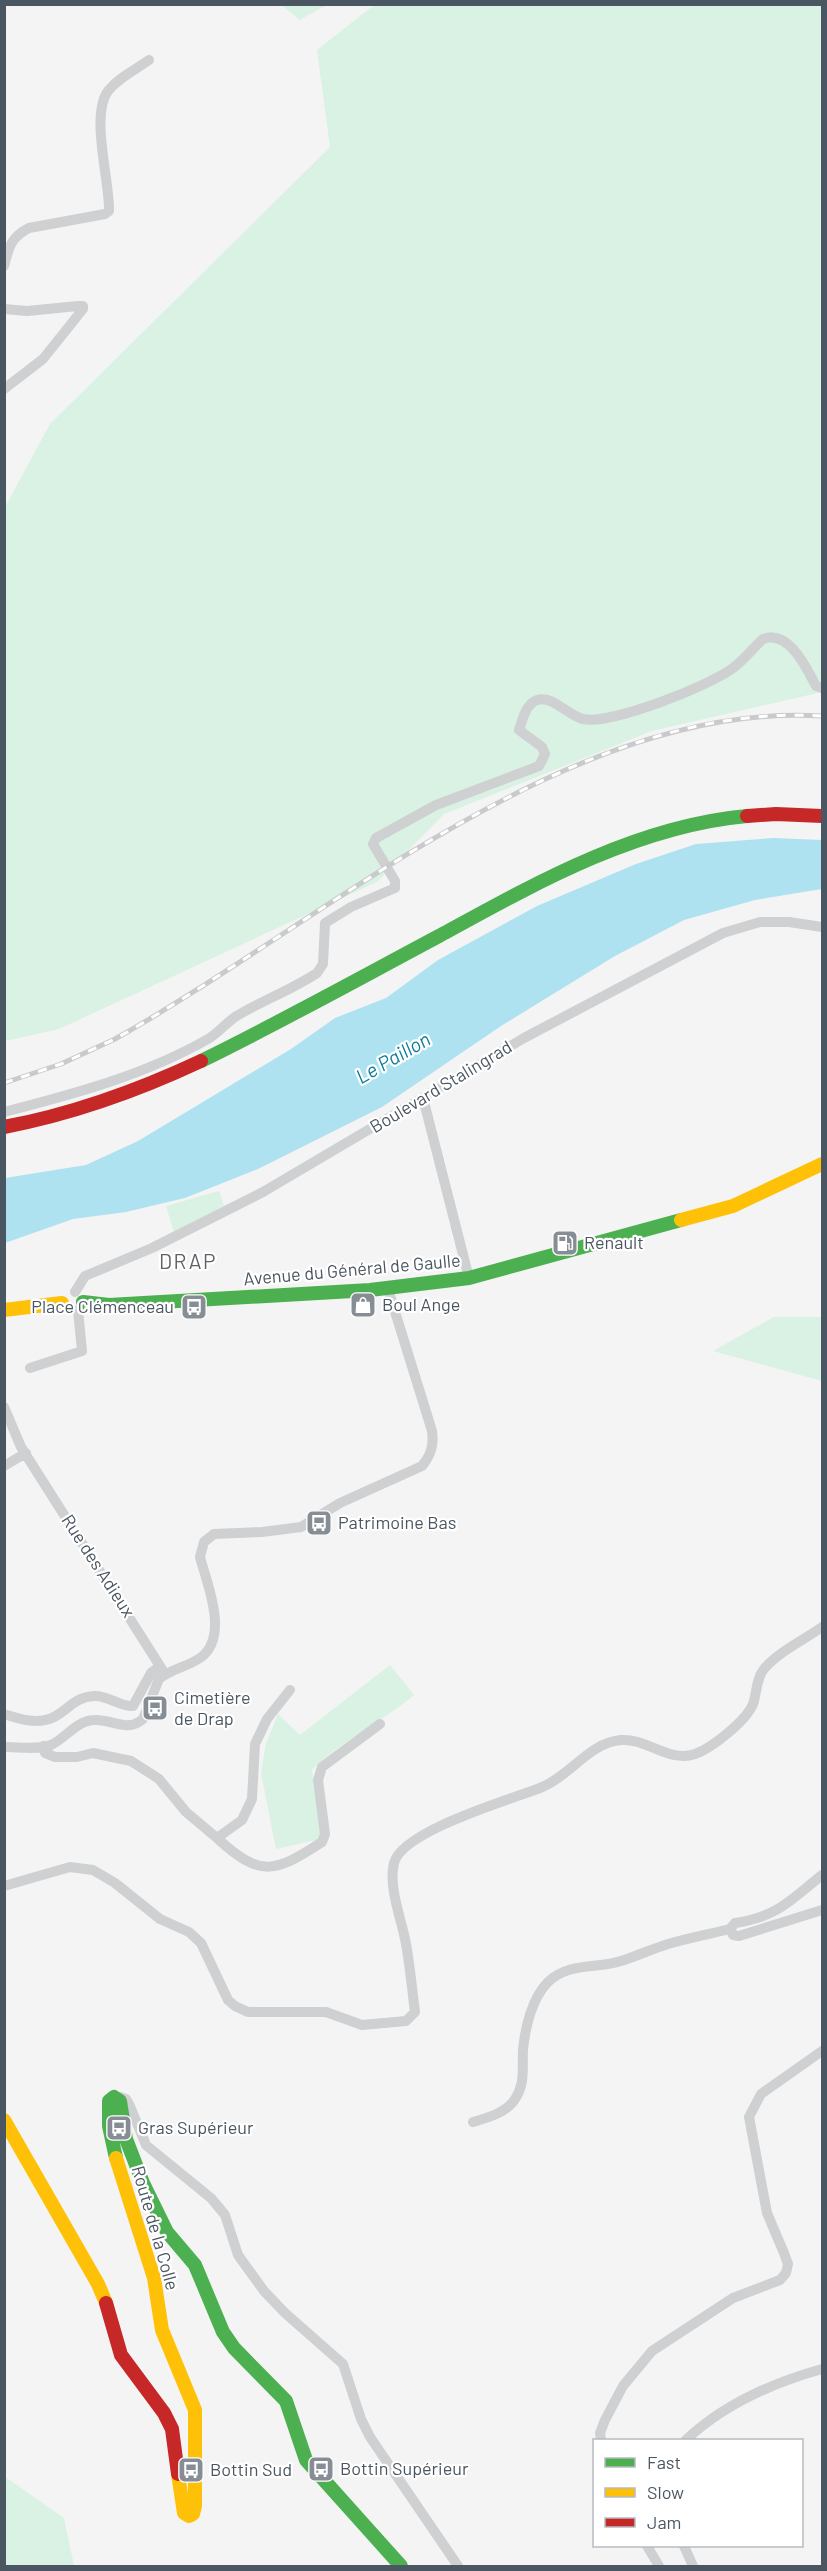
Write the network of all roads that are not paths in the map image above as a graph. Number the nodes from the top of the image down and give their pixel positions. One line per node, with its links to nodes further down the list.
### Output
1 (149, 60): 2 (street)
2 (4, 266)
3 (4, 309): 4 (street)
4 (4, 389)
5 (822, 688): 11 (street)
6 (822, 816): 7 (street)
7 (775, 819): 8 (street); 12 (street); 13 (street)
8 (822, 825)
9 (822, 927): 10 (street, Boulevard Stalingrad)
10 (423, 1098): 15 (street); 17 (street, Boulevard Stalingrad)
11 (4, 1112)
12 (4, 1127)
13 (4, 1135)
14 (822, 1164): 15 (street, Avenue du Général de Gaulle)
15 (469, 1278): 16 (street, Avenue du Général de Gaulle)
16 (388, 1289): 17 (street, Avenue du Général de Gaulle); 24 (street)
17 (78, 1301): 18 (street); 19 (street)
18 (4, 1310)
19 (30, 1368)
20 (4, 1407): 21 (street, Rue des Adieux)
21 (28, 1456): 22 (street); 24 (street, Rue des Adieux)
22 (4, 1466)
23 (822, 1627): 32 (street)
24 (163, 1670): 26 (street); 28 (street)
25 (290, 1690): 30 (street)
26 (4, 1714)
27 (380, 1724): 30 (street)
28 (43, 1746): 29 (street); 30 (street)
29 (4, 1747)
30 (216, 1838)
31 (822, 1875): 34 (street)
32 (4, 1886)
33 (822, 1911): 34 (street)
34 (730, 1929): 38 (street)
35 (822, 2051): 40 (street)
36 (117, 2097): 37 (street, Route de la Colle); 44 (street, Route de la Colle); 45 (street)
37 (4, 2120)
38 (473, 2122)
39 (822, 2369): 41 (street)
40 (601, 2439)
41 (687, 2439)
42 (648, 2547): 46 (street)
43 (684, 2547): 47 (street)
44 (401, 2566)
45 (458, 2566)
46 (659, 2566)
47 (693, 2566)

